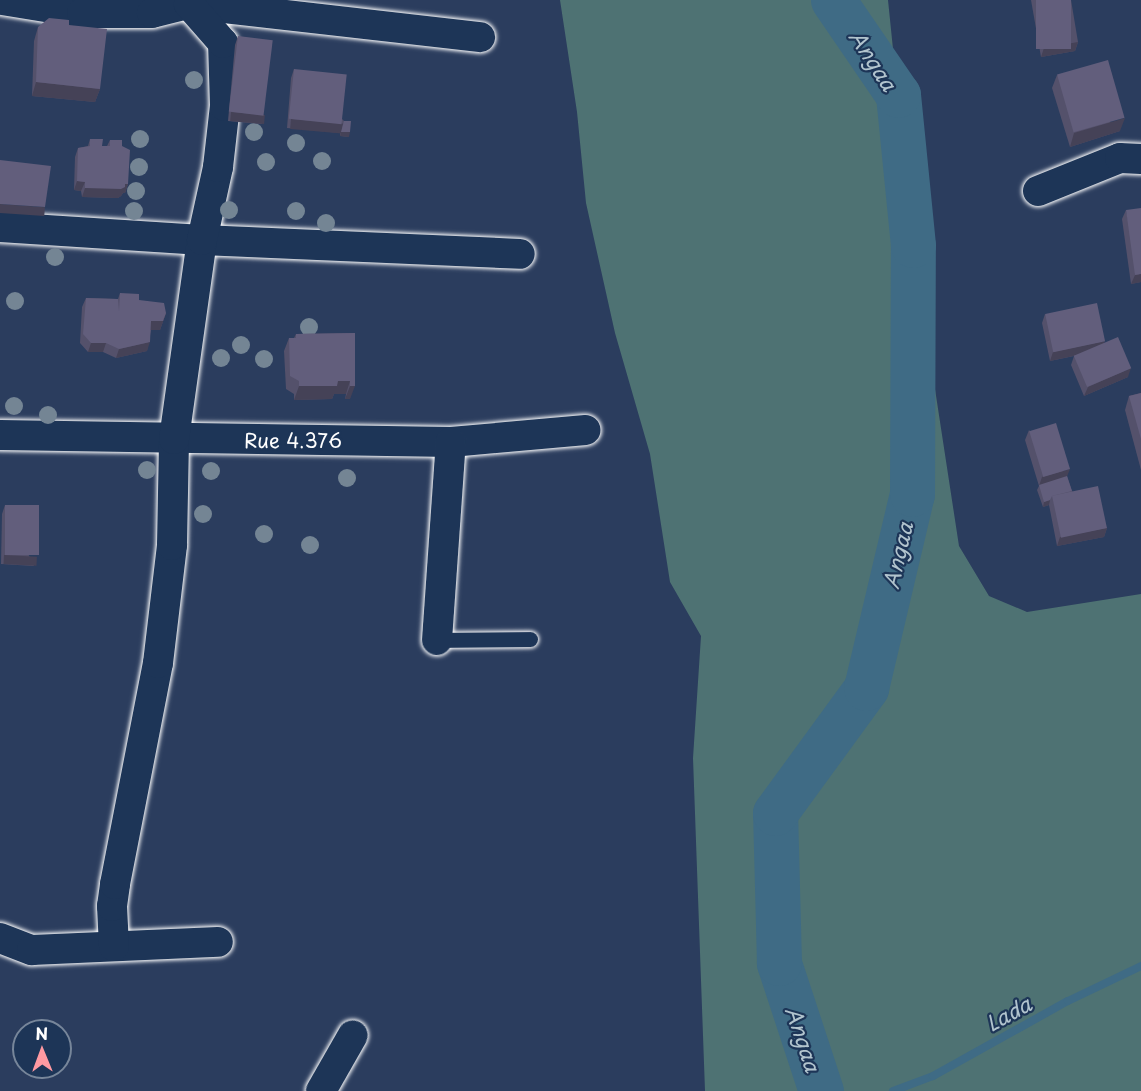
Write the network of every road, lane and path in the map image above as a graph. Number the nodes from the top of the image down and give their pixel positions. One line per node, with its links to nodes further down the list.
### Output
1 (2, 0): 2 (street)
2 (189, 2): 3 (street); 7 (street)
3 (480, 37)
4 (1141, 159): 5 (street)
5 (1038, 192)
6 (0, 227): 7 (street)
7 (202, 240): 8 (street); 11 (street)
8 (520, 254)
9 (585, 430): 12 (street, Rue 4.376)
10 (0, 435): 11 (street, Rue 4.376)
11 (174, 440): 12 (street, Rue 4.376); 17 (street)
12 (451, 442): 14 (street)
13 (530, 639): 14 (lane)
14 (437, 640)
15 (0, 938): 17 (street)
16 (218, 942): 17 (street)
17 (114, 946)
18 (353, 1035): 19 (street)
19 (321, 1091)

